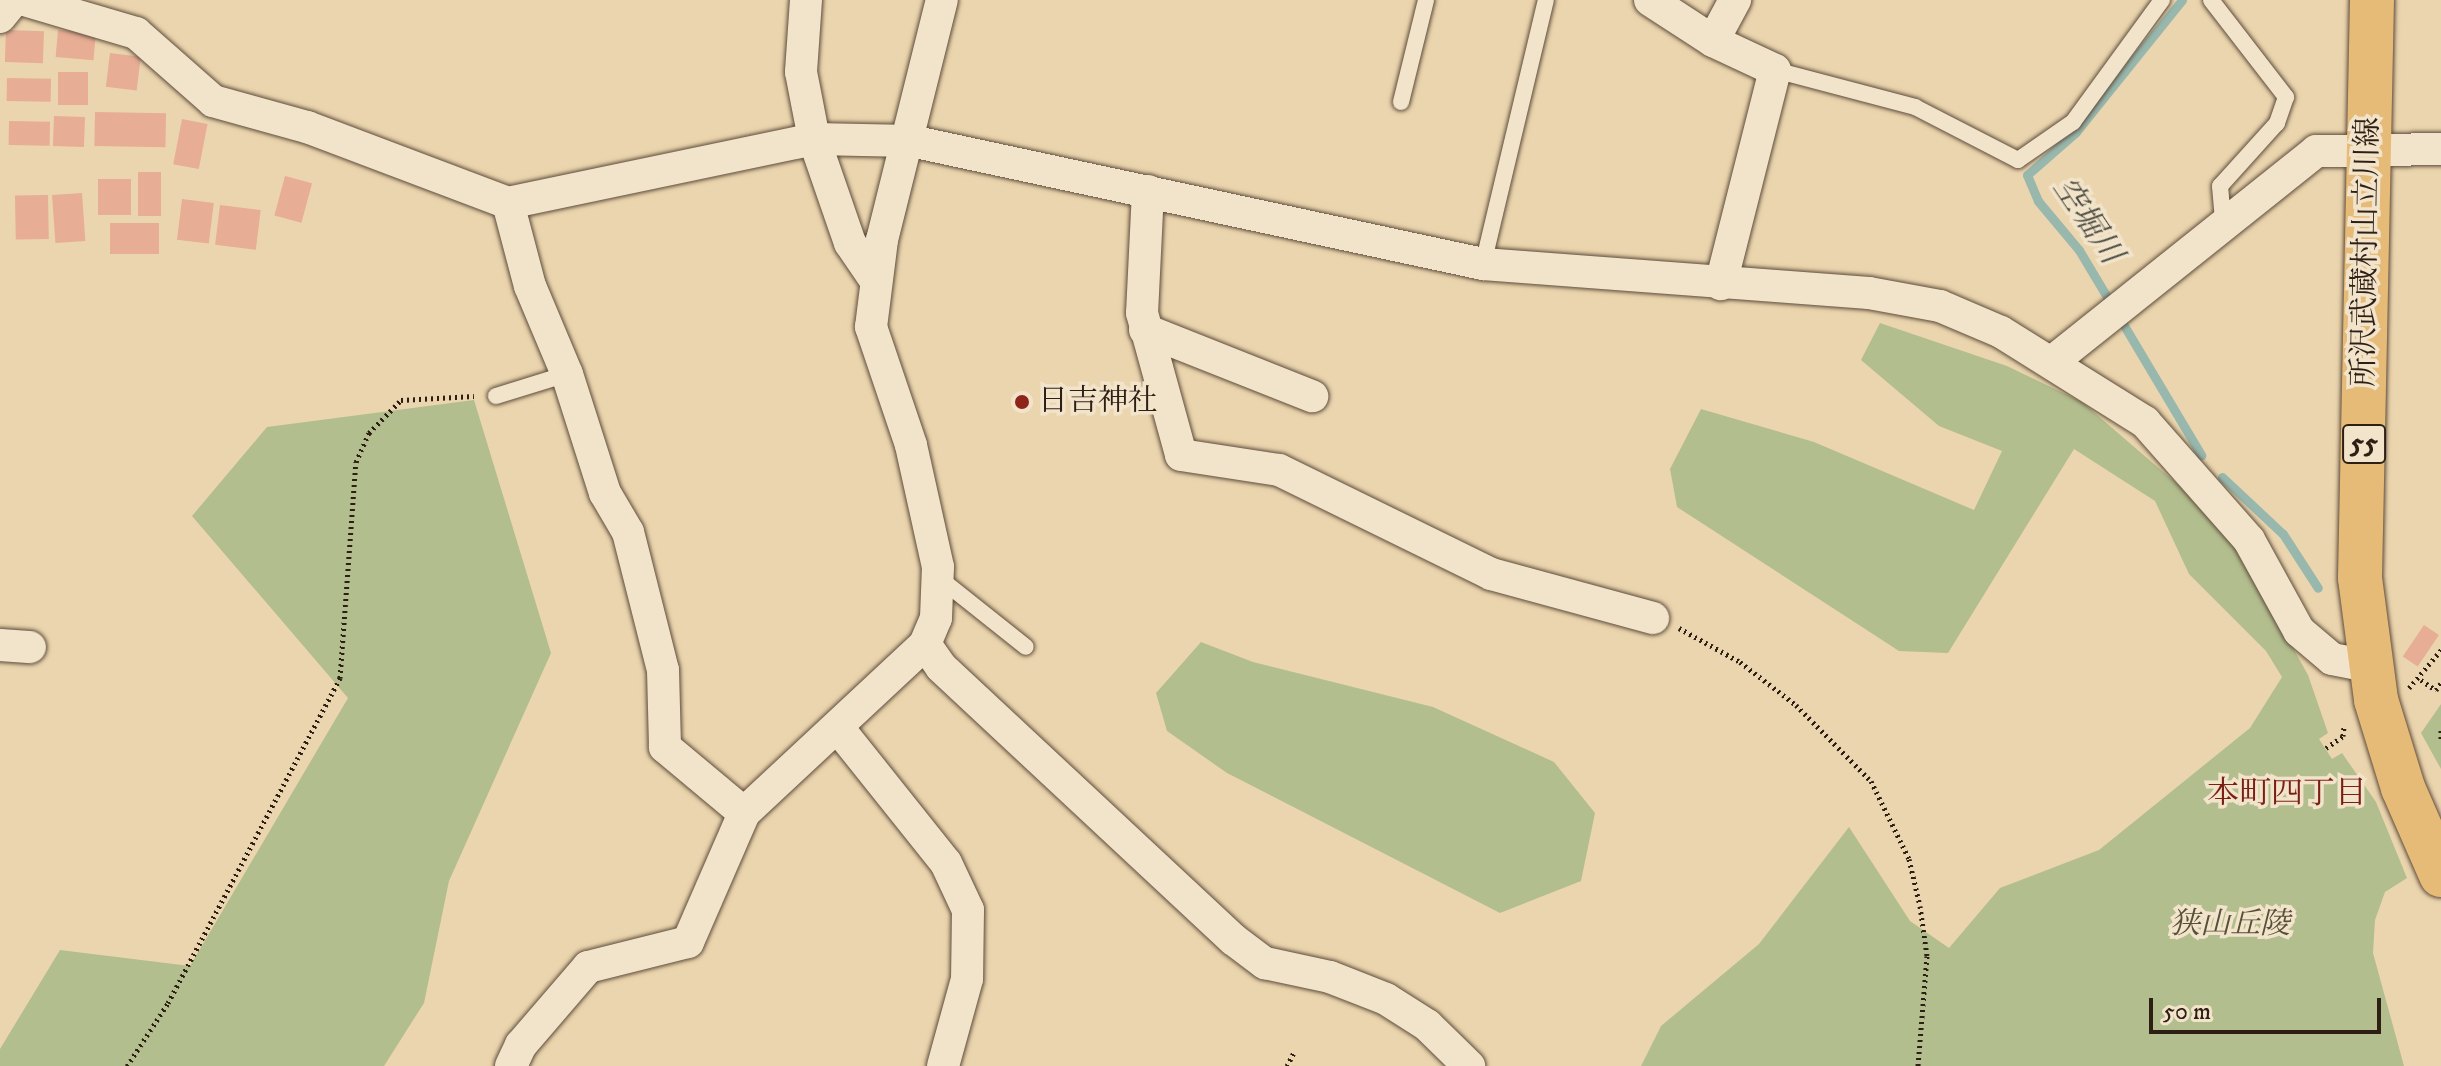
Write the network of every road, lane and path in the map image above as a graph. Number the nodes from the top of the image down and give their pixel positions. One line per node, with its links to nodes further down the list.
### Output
1 (14, 0): 12 (street)
2 (24, 0): 21 (street)
3 (806, 0): 16 (street)
4 (942, 0): 17 (street)
5 (1426, 0): 15 (lane)
6 (1546, 0): 23 (lane)
7 (1650, 0): 13 (street)
8 (1735, 0): 13 (street)
9 (2162, 0): 14 (lane)
10 (2211, 0): 22 (lane)
11 (2372, 0): 18 (main road, 所沢武蔵村山立川線 / 55)
12 (0, 17)
13 (1713, 41): 14 (street)
14 (1775, 70): 25 (street)
15 (1401, 102)
16 (814, 139): 17 (street); 21 (street); 24 (street)
17 (911, 141): 20 (street); 24 (street)
18 (2367, 147): 19 (street); 22 (street); 36 (main road, 所沢武蔵村山立川線 / 55)
19 (2441, 149)
20 (1148, 191): 23 (street); 26 (street)
21 (508, 203): 28 (street)
22 (2223, 224): 27 (street)
23 (1483, 264): 25 (street)
24 (874, 278): 31 (street)
25 (1721, 284): 27 (street)
26 (1145, 330): 30 (street); 32 (street)
27 (2052, 362): 36 (street)
28 (567, 374): 29 (lane); 44 (street)
29 (496, 396): 47 (path)
30 (1312, 396)
31 (938, 577): 33 (street); 34 (lane)
32 (1653, 618): 52 (path)
33 (925, 644): 40 (street); 51 (street)
34 (1026, 647)
35 (2441, 650): 37 (path)
36 (2384, 679): 37 (path); 45 (main road, 所沢武蔵村山立川線 / 55)
37 (2421, 680): 38 (path)
38 (2441, 683)
39 (2346, 713): 43 (path)
40 (839, 729): 44 (street); 49 (street)
41 (2441, 730): 42 (path)
42 (2441, 741)
43 (2326, 748)
44 (744, 813): 48 (street)
45 (2441, 875)
46 (1294, 1052): 50 (path)
47 (127, 1066)
48 (511, 1066)
49 (943, 1066)
50 (1287, 1066)
51 (1469, 1066)
52 (1918, 1066)

